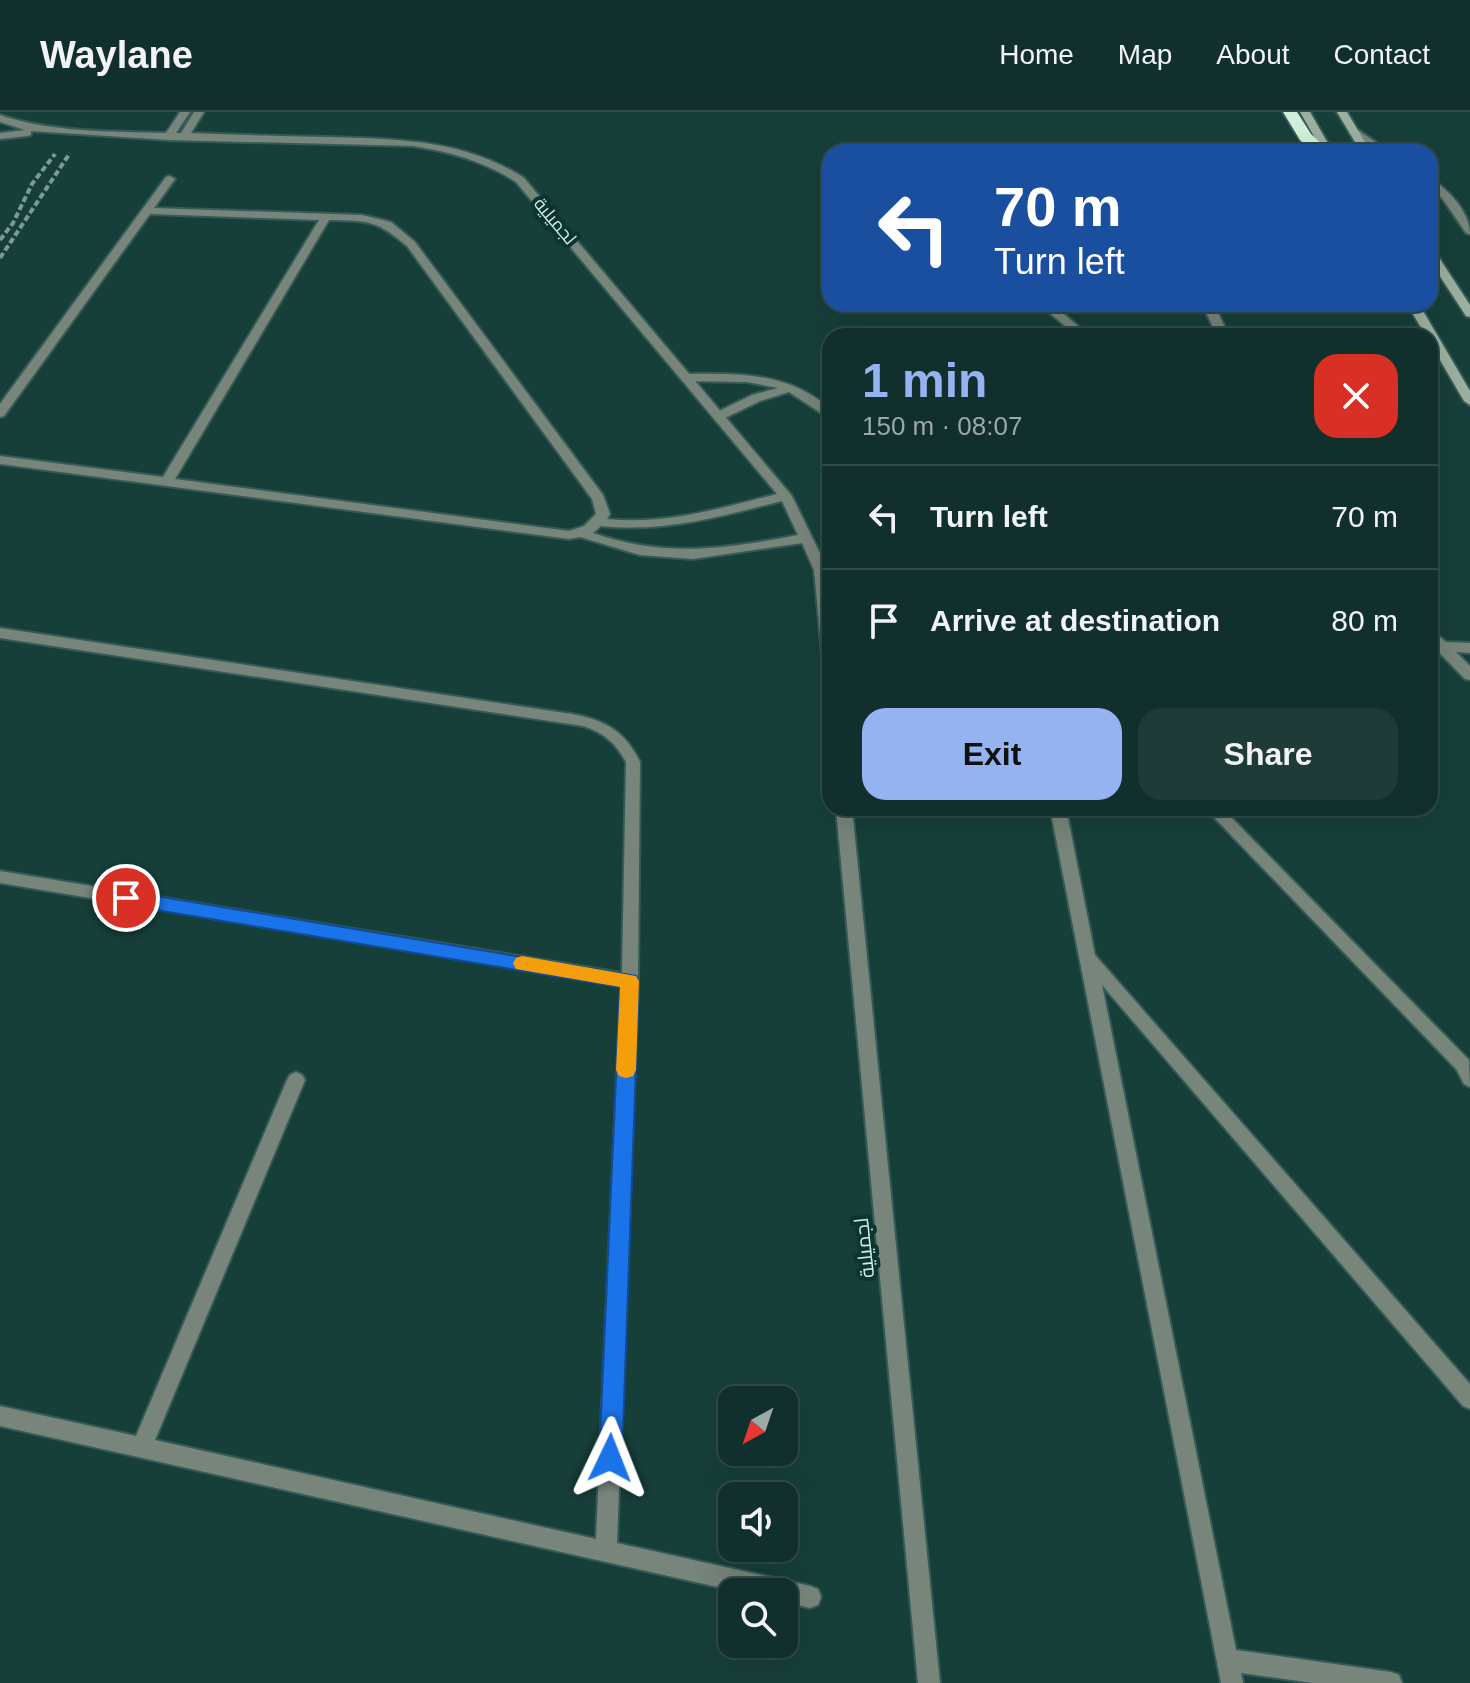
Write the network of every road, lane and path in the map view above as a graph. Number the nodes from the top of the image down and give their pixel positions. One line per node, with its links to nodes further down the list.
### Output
1 (185, 112): 10 (street)
2 (199, 112): 11 (street)
3 (1290, 112): 12 (highway)
4 (1305, 112): 13 (main road)
5 (1342, 112): 8 (main road)
6 (0, 118): 7 (street, لجميلية)
7 (45, 131): 9 (street, لجميلية); 10 (street, لجميلية)
8 (1354, 132): 14 (main road); 15 (street)
9 (0, 136)
10 (168, 137): 11 (street, لجميلية)
11 (184, 137): 30 (street, لجميلية)
12 (1313, 144)
13 (1323, 144)
14 (1361, 144)
15 (1373, 144)
16 (72, 146): 24 (path)
17 (60, 149): 23 (path)
18 (170, 179): 20 (street)
19 (1438, 189): 22 (street)
20 (148, 211): 21 (street); 34 (street)
21 (326, 217): 37 (street); 39 (street)
22 (1470, 231)
23 (0, 240)
24 (0, 258)
25 (1438, 264): 27 (main road)
26 (1055, 312): 28 (street)
27 (1470, 314)
28 (1074, 328)
29 (1438, 347): 32 (main road)
30 (689, 378): 31 (street); 35 (street, لجميلية)
31 (792, 387): 33 (street); 35 (street)
32 (1470, 401)
33 (822, 407)
34 (0, 413)
35 (721, 415): 38 (street, لجميلية)
36 (0, 460): 37 (street)
37 (167, 481): 40 (street)
38 (786, 496): 39 (street); 41 (street, لجميلية)
39 (600, 522): 40 (street)
40 (581, 533): 41 (street)
41 (806, 538): 42 (street, لجميلية)
42 (822, 581)
43 (0, 633): 53 (street)
44 (1438, 641): 45 (street)
45 (1444, 647): 46 (street); 47 (street)
46 (1470, 648)
47 (1470, 675)
48 (845, 816): 62 (street, لجميلية)
49 (1060, 816): 52 (street)
50 (1221, 816): 54 (street)
51 (0, 877): 53 (street)
52 (1088, 958): 56 (street); 61 (street)
53 (630, 981): 59 (street)
54 (1468, 1071)
55 (296, 1080): 58 (street)
56 (1470, 1399)
57 (0, 1416): 58 (street)
58 (142, 1446): 59 (street)
59 (606, 1553): 60 (street)
60 (810, 1597)
61 (1228, 1660): 63 (street); 64 (street)
62 (929, 1683)
63 (1232, 1683)
64 (1391, 1683)

